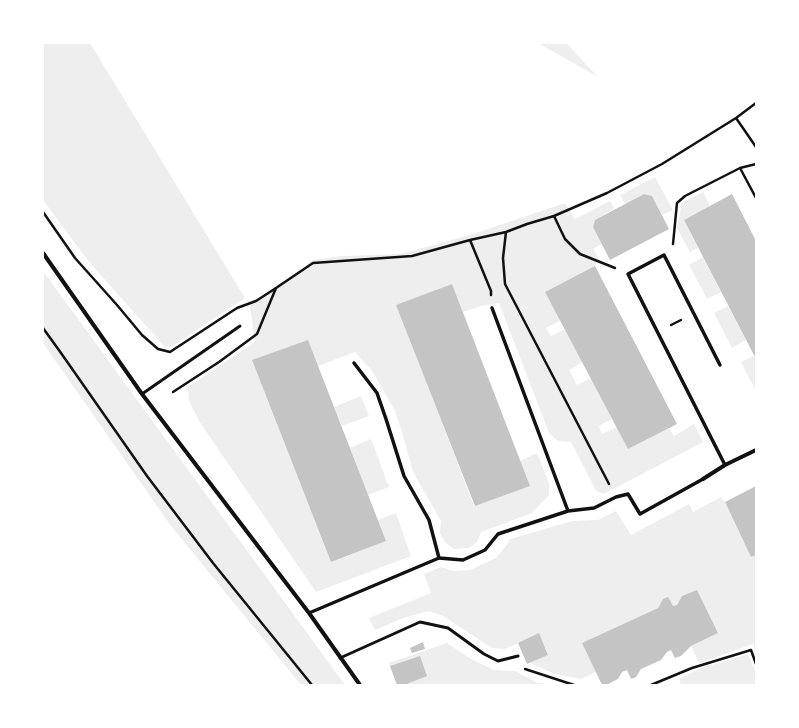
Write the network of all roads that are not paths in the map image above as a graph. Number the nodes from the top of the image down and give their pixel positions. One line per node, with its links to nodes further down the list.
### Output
1 (43, 253): 6 (street)
2 (492, 308): 10 (street)
3 (240, 326): 6 (lane)
4 (354, 364): 11 (street)
5 (720, 365): 8 (street)
6 (142, 394): 12 (street)
7 (756, 450): 8 (street)
8 (725, 465): 9 (street)
9 (703, 479): 10 (street)
10 (568, 511): 11 (street)
11 (439, 558): 12 (lane)
12 (309, 613): 14 (street)
13 (518, 656): 14 (lane)
14 (340, 658): 15 (street)
15 (360, 685)

